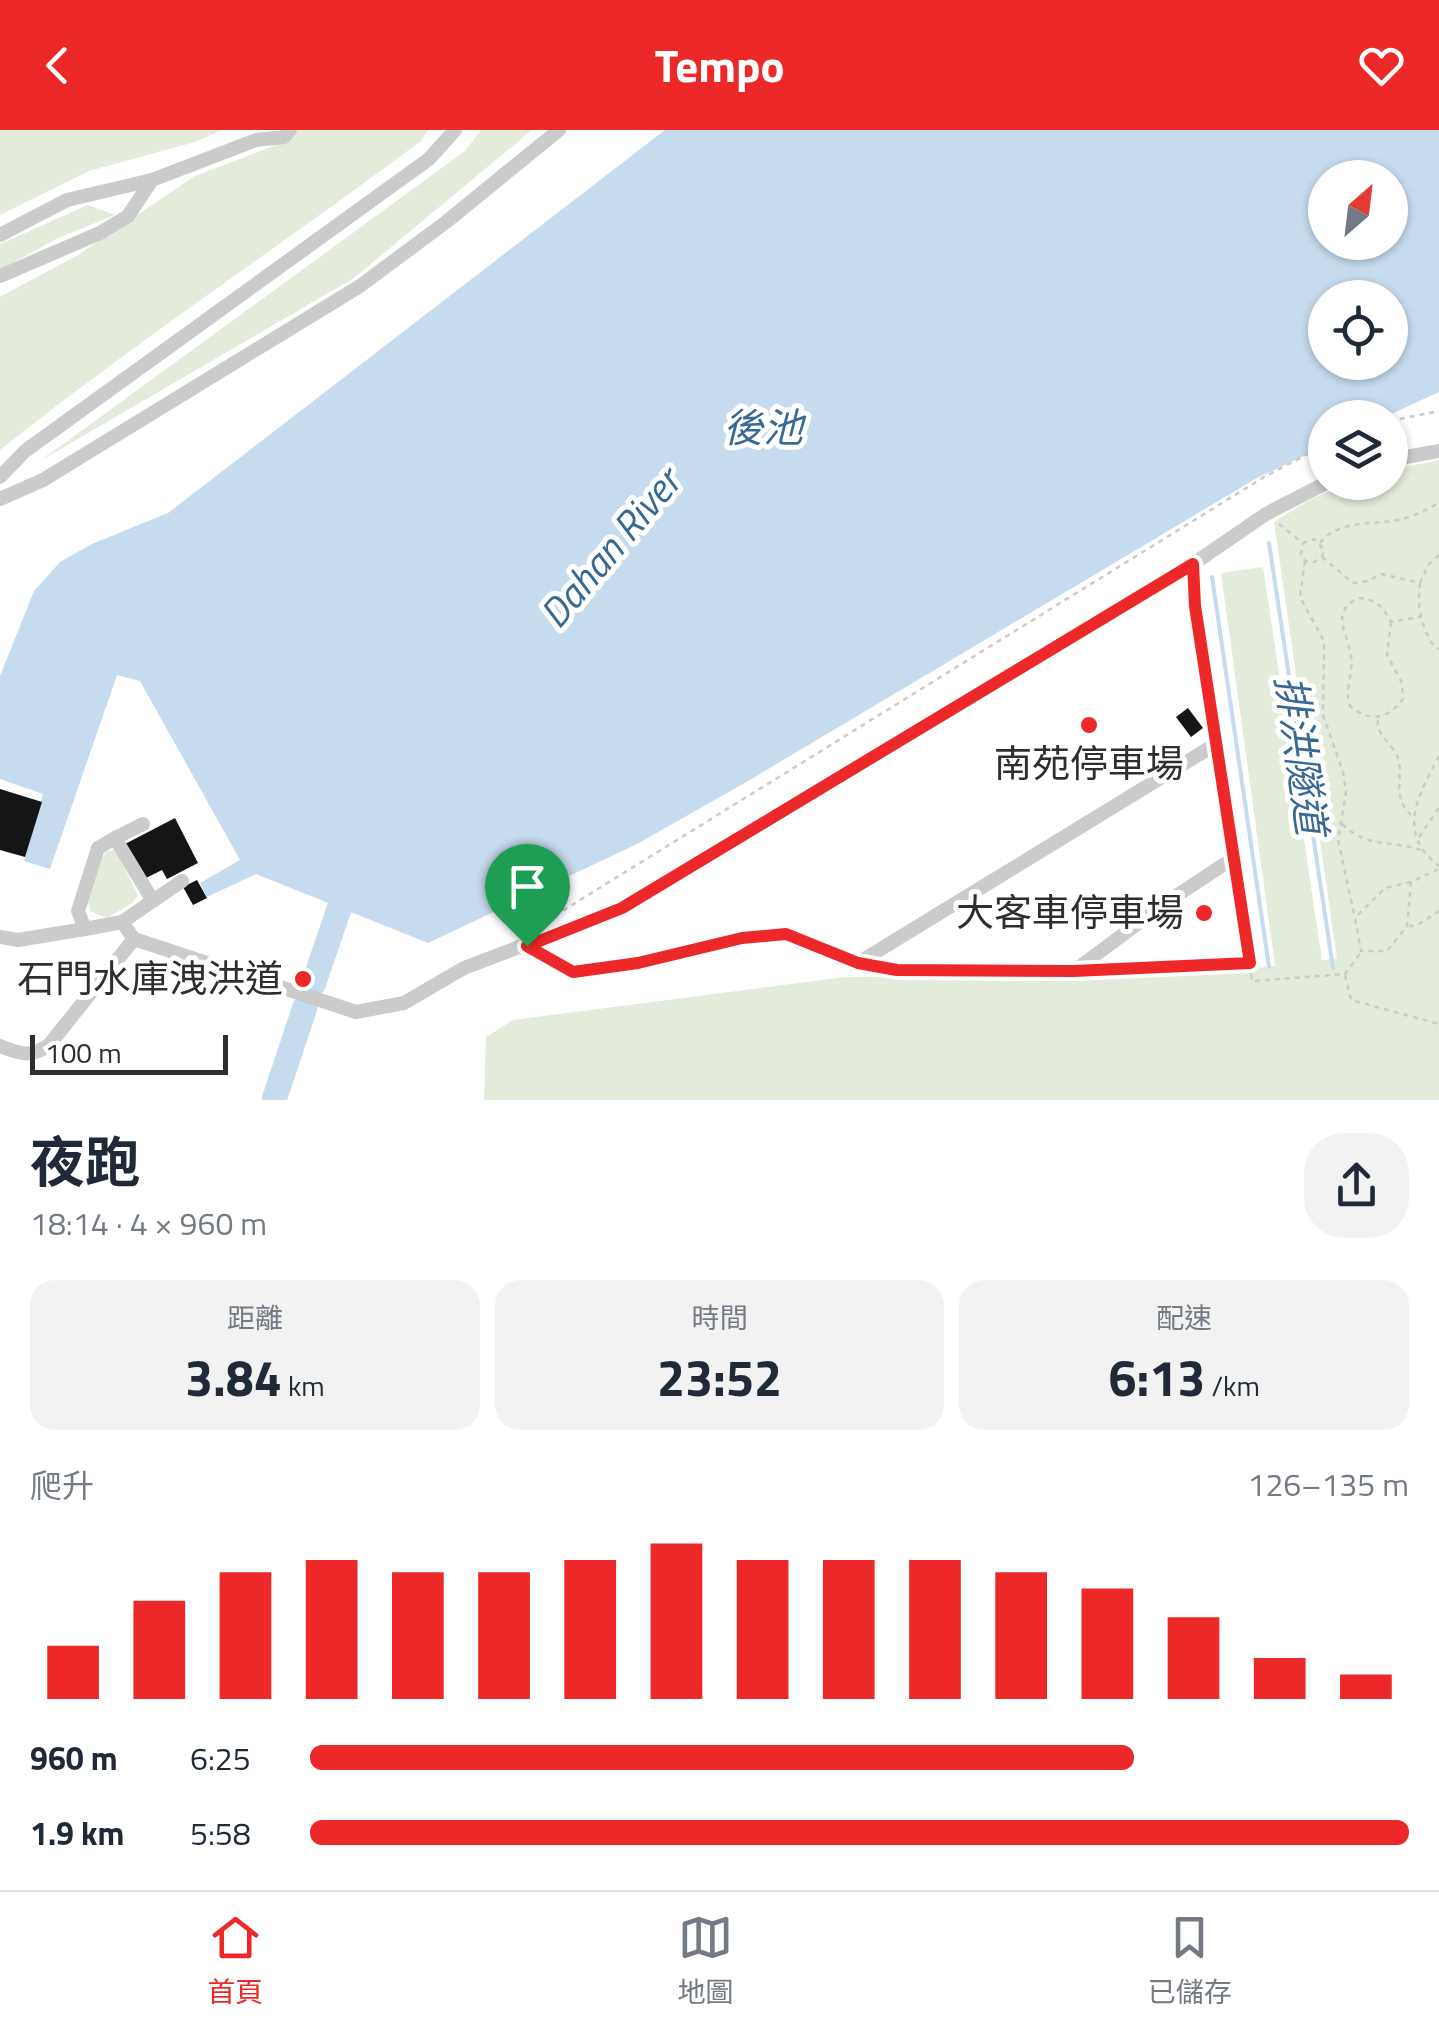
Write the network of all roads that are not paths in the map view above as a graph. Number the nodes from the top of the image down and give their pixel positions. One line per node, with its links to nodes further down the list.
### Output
1 (290, 130): 4 (street)
2 (455, 130): 10 (street)
3 (559, 130): 12 (street)
4 (259, 135): 5 (street)
5 (152, 180): 6 (street); 7 (street)
6 (0, 235)
7 (0, 276)
8 (1439, 450): 9 (street)
9 (1408, 456)
10 (0, 477)
11 (1308, 492): 13 (street)
12 (0, 498)
13 (1193, 564): 14 (street); 23 (street)
14 (1216, 744): 24 (street); 24 (street)
15 (144, 824): 16 (street)
16 (115, 838): 18 (street); 20 (street)
17 (182, 881): 18 (street)
18 (153, 901): 19 (street)
19 (122, 922): 20 (street); 22 (street)
20 (85, 929): 21 (street)
21 (0, 937)
22 (134, 939): 23 (street); 25 (street)
23 (527, 946): 24 (street)
24 (858, 963)
25 (0, 1046)

